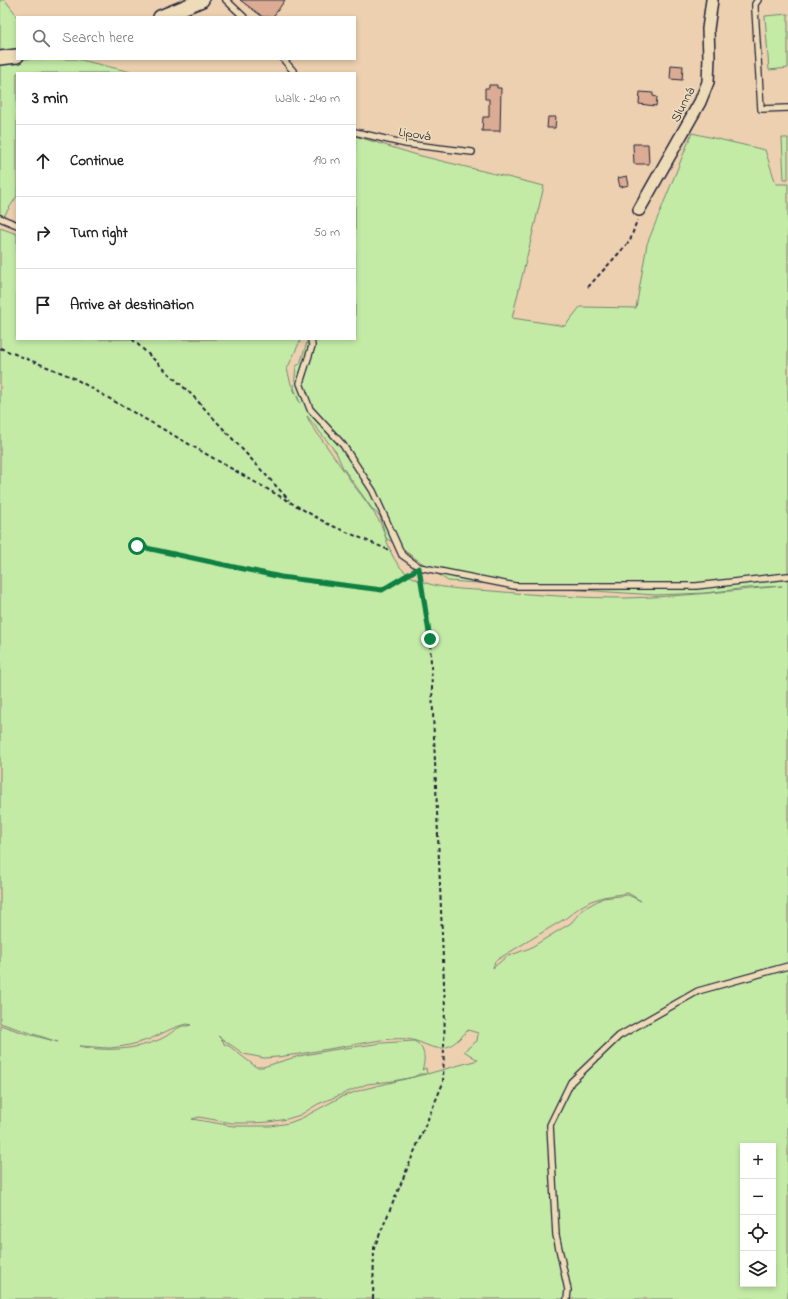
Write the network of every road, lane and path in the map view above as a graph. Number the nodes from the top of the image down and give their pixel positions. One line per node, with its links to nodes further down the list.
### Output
1 (202, 0): 5 (street)
2 (226, 0): 6 (lane)
3 (712, 0): 14 (street, Slunná)
4 (758, 0): 11 (lane)
5 (162, 16)
6 (243, 16)
7 (16, 56): 8 (street)
8 (0, 58)
9 (285, 60): 10 (lane)
10 (294, 72)
11 (788, 108)
12 (356, 132): 13 (lane, Lipová)
13 (472, 152)
14 (640, 210): 17 (path)
15 (0, 218): 16 (lane)
16 (16, 225)
17 (588, 287)
18 (133, 340): 21 (path)
19 (310, 340): 23 (lane)
20 (0, 348): 21 (path)
21 (290, 501): 23 (path)
22 (137, 546): 24 (path)
23 (402, 555): 24 (lane)
24 (419, 568): 25 (lane); 27 (path)
25 (788, 576)
26 (788, 966): 28 (lane)
27 (373, 1299)
28 (567, 1299)

